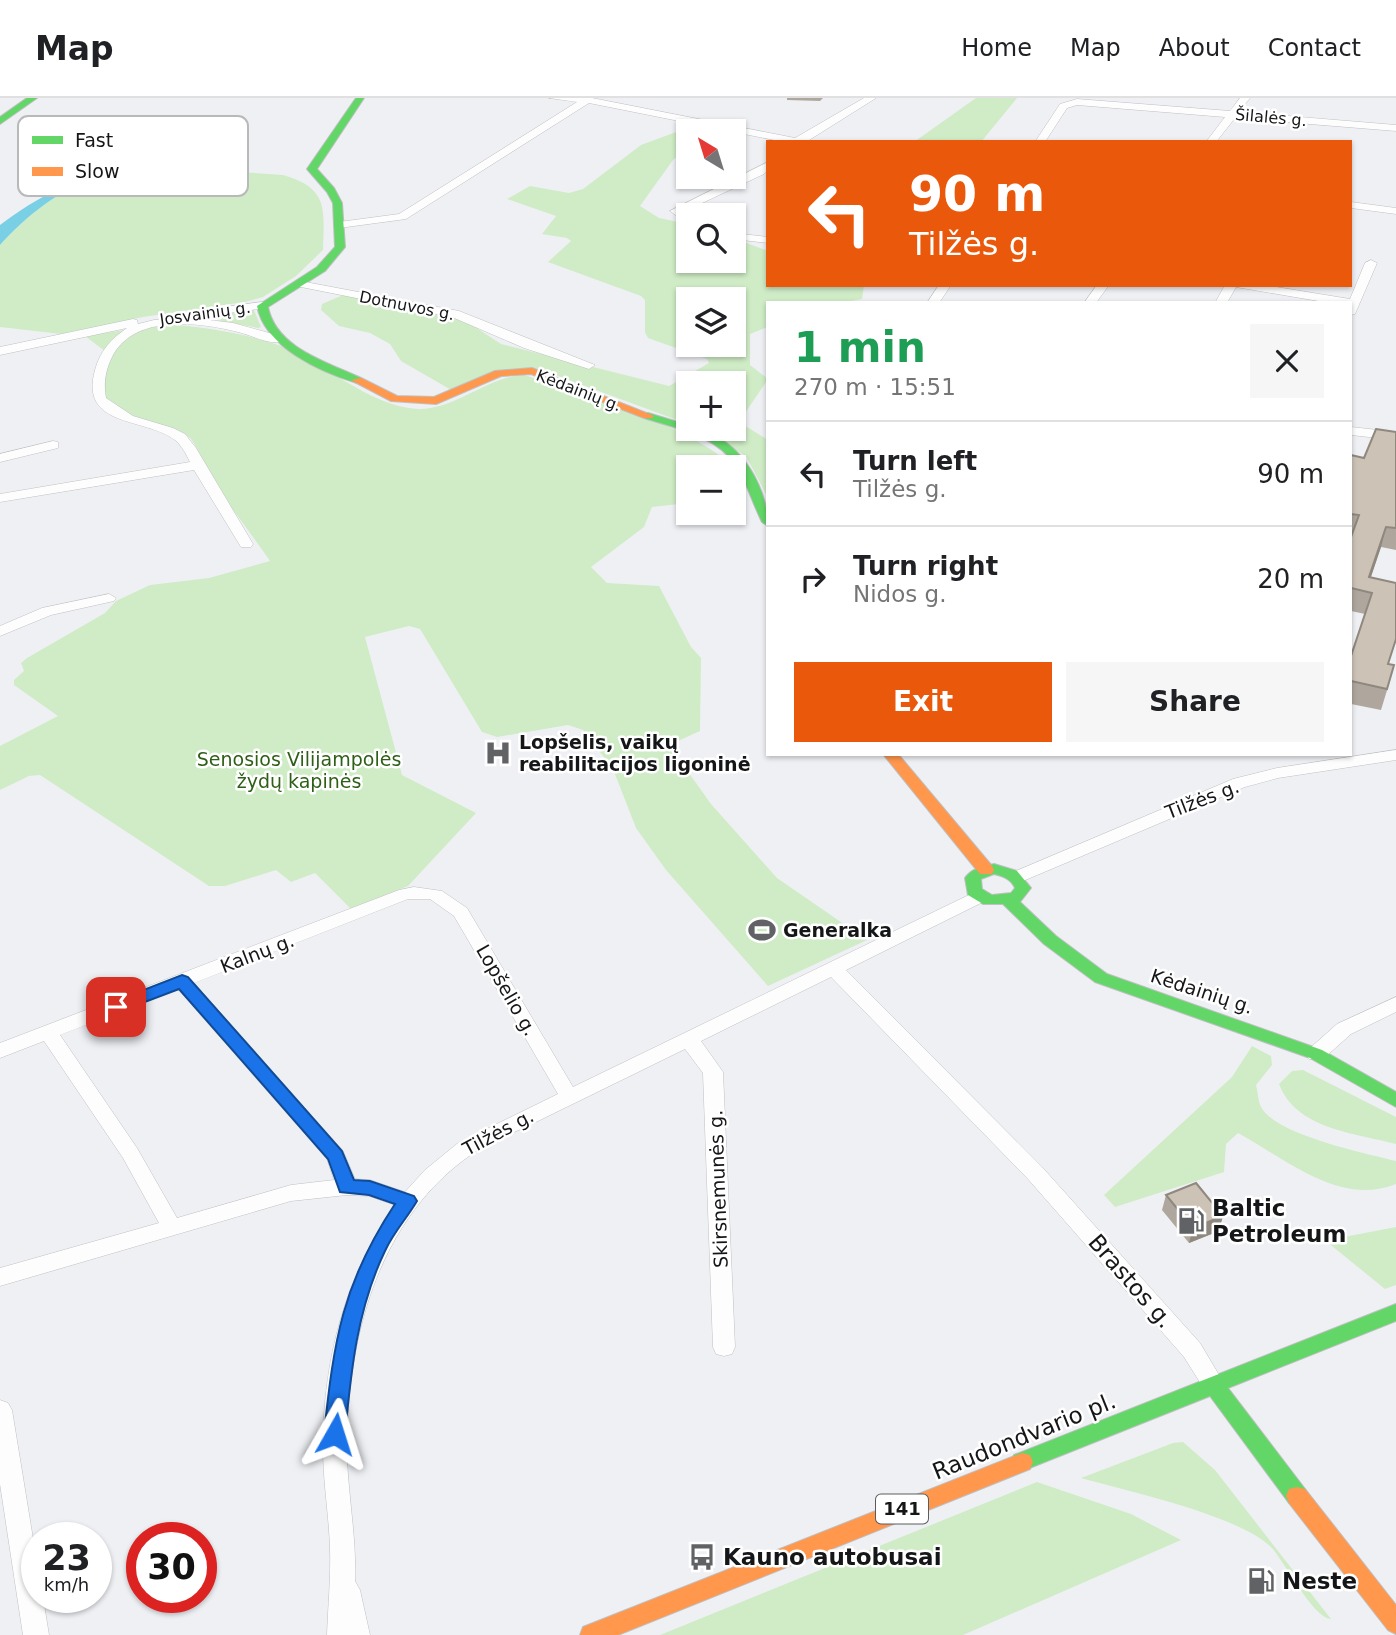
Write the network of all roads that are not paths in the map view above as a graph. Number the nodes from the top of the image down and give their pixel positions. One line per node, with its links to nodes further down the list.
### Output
1 (360, 98): 20 (main road)
2 (555, 98): 6 (street)
3 (614, 98): 6 (street)
4 (871, 98): 13 (street)
5 (1245, 98): 9 (street)
6 (587, 100): 12 (street); 20 (street)
7 (28, 102): 8 (main road); 10 (main road)
8 (0, 103)
9 (1233, 114): 11 (street, Šilalės g.); 14 (street, Šilalės g.); 15 (street)
10 (0, 121)
11 (1396, 128)
12 (792, 140)
13 (799, 140)
14 (1041, 140)
15 (1214, 140)
16 (766, 170): 17 (street)
17 (693, 203)
18 (1352, 205): 19 (street)
19 (1396, 211)
20 (339, 225): 24 (main road, Josvainių g.)
21 (746, 237): 22 (street)
22 (766, 240)
23 (1371, 263): 28 (street)
24 (300, 284): 27 (main road, Josvainių g.); 32 (street, Dotnuvos g.)
25 (1250, 287): 26 (street)
26 (1322, 301)
27 (262, 306): 29 (street, Josvainių g.); 30 (main road)
28 (1353, 307)
29 (170, 320): 30 (street); 31 (street, Josvainių g.); 37 (street)
30 (276, 339): 39 (main road, Kėdainių g.)
31 (0, 351)
32 (589, 365)
33 (1352, 430): 34 (street)
34 (1396, 436)
35 (53, 445): 36 (street)
36 (0, 458)
37 (198, 465): 38 (street); 40 (street)
38 (0, 498)
39 (766, 518)
40 (246, 544)
41 (109, 598): 42 (street)
42 (0, 631)
43 (1396, 755): 45 (street, Tilžės g.)
44 (892, 756): 46 (main road)
45 (1324, 760): 47 (street, Tilžės g.)
46 (986, 870): 47 (main road); 49 (main road)
47 (1017, 877): 50 (main road)
48 (436, 892): 52 (street, Kalnų g.); 58 (street, Lopšelio g.)
49 (981, 896): 50 (main road); 51 (street, Tilžės g.)
50 (1009, 901): 57 (main road, Kėdainių g.)
51 (833, 968): 55 (street, Tilžės g.); 66 (street, Brastos g.)
52 (182, 981): 54 (street, Kalnų g.); 60 (street)
53 (1396, 1004): 57 (street)
54 (49, 1033): 56 (street, Kalnų g.); 62 (street)
55 (688, 1038): 58 (street, Tilžės g.); 65 (street, Skirsnemunės g.)
56 (0, 1051)
57 (1316, 1055): 59 (main road, Kėdainių g.)
58 (569, 1096): 61 (street, Tilžės g.)
59 (1396, 1100)
60 (346, 1187): 61 (street); 62 (street)
61 (407, 1201): 68 (street, Tilžės g.)
62 (172, 1227): 63 (street)
63 (0, 1277)
64 (1396, 1312): 66 (main road, Raudondvario pl. / 141)
65 (724, 1348)
66 (1214, 1385): 70 (main road, Brastos g.); 75 (main road, Raudondvario pl. / 141)
67 (0, 1410): 71 (street)
68 (343, 1566): 69 (street); 74 (street)
69 (340, 1608): 72 (street); 73 (street)
70 (1396, 1623)
71 (37, 1635)
72 (329, 1635)
73 (340, 1635)
74 (357, 1635)
75 (591, 1635)

